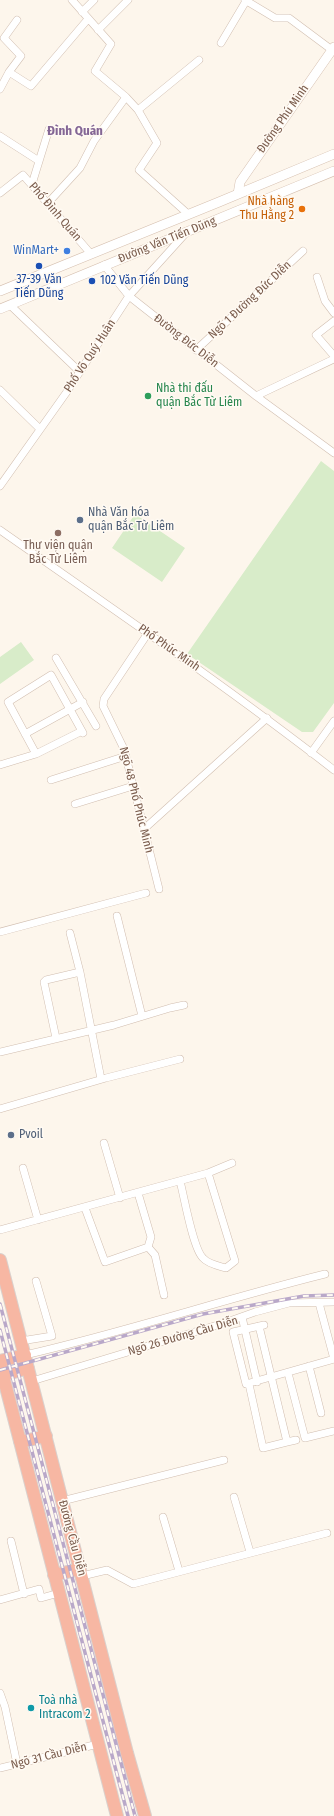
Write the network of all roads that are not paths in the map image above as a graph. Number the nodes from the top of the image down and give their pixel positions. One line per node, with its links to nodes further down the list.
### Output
1 (72, 0): 5 (street)
2 (94, 0): 5 (street)
3 (128, 0): 8 (street)
4 (245, 0): 9 (street); 10 (street)
5 (82, 12): 6 (street)
6 (88, 19): 8 (street); 12 (street)
7 (17, 20): 12 (street)
8 (98, 30): 14 (street)
9 (221, 43)
10 (333, 48): 23 (main road, Đường Phú Minh)
11 (199, 60): 15 (street)
12 (9, 72): 13 (street)
13 (0, 89)
14 (126, 97): 15 (street); 24 (street)
15 (138, 110): 25 (street)
16 (49, 129): 19 (street)
17 (0, 136): 19 (street)
18 (334, 154): 23 (main road, Đường Văn Tiến Dũng)
19 (39, 161): 21 (street)
20 (334, 171): 26 (main road, Đường Văn Tiến Dũng)
21 (32, 184): 22 (street, Phố Đình Quán); 24 (street, Phố Đình Quán)
22 (0, 193)
23 (238, 194): 25 (main road, Đường Văn Tiến Dũng)
24 (48, 203): 28 (street, Phố Đình Quán)
25 (188, 214): 28 (main road, Đường Văn Tiến Dũng)
26 (186, 232): 29 (main road, Đường Văn Tiến Dũng); 32 (street, Phố Võ Quý Huân)
27 (303, 251): 37 (street, Ngõ 1 Đường Đức Diễn)
28 (90, 254): 31 (main road, Đường Văn Tiến Dũng)
29 (104, 265): 32 (street, Đường Đức Diễn); 33 (main road, Đường Văn Tiến Dũng)
30 (317, 277): 35 (street)
31 (0, 291)
32 (130, 296): 37 (street, Đường Đức Diễn); 40 (street, Phố Võ Quý Huân)
33 (10, 306): 34 (main road, Đường Văn Tiến Dũng); 40 (street)
34 (0, 310)
35 (334, 313)
36 (334, 321): 38 (street)
37 (196, 350): 42 (street, Đường Đức Diễn)
38 (334, 356)
39 (334, 359): 42 (street)
40 (80, 372): 43 (street, Phố Võ Quý Huân)
41 (0, 390): 43 (street)
42 (256, 396): 44 (street, Đường Đức Diễn)
43 (40, 429): 45 (street, Phố Võ Quý Huân)
44 (333, 451)
45 (0, 486)
46 (0, 530): 47 (street, Phố Phúc Minh)
47 (148, 633): 51 (street, Phố Phúc Minh); 57 (street, Ngõ 48 Phố Phúc Minh)
48 (56, 658): 49 (street)
49 (82, 702): 50 (street); 53 (street)
50 (70, 709): 54 (street); 54 (street); 56 (street)
51 (267, 718): 55 (street, Phố Phúc Minh); 63 (street)
52 (334, 721): 55 (street)
53 (96, 726)
54 (25, 734): 56 (street)
55 (311, 752): 59 (street, Phố Phúc Minh)
56 (36, 754): 58 (street)
57 (126, 756): 60 (street); 61 (street, Ngõ 48 Phố Phúc Minh)
58 (0, 765)
59 (334, 770)
60 (51, 780)
61 (133, 786): 62 (street); 63 (street, Ngõ 48 Phố Phúc Minh)
62 (75, 804)
63 (144, 829): 64 (street, Ngõ 48 Phố Phúc Minh)
64 (159, 889)
65 (146, 893): 67 (street)
66 (117, 916): 71 (street)
67 (0, 932)
68 (70, 933): 69 (street)
69 (80, 972): 72 (street); 73 (street)
70 (184, 1005): 71 (street)
71 (142, 1016): 72 (street)
72 (91, 1030): 73 (street); 76 (street)
73 (56, 1038): 74 (street)
74 (0, 1052)
75 (180, 1059): 76 (street)
76 (101, 1079): 77 (street)
77 (0, 1109)
78 (104, 1143): 84 (street)
79 (232, 1164): 81 (street)
80 (23, 1168): 86 (street)
81 (208, 1173): 82 (street); 82 (street)
82 (180, 1181): 83 (street)
83 (138, 1193): 84 (street); 88 (street)
84 (120, 1198): 85 (street)
85 (85, 1208): 86 (street); 88 (street)
86 (38, 1220): 87 (street)
87 (0, 1230)
88 (148, 1247): 92 (street)
89 (0, 1260): 97 (highway, Đường Cầu Diễn)
90 (324, 1274): 98 (street)
91 (36, 1281): 97 (street)
92 (164, 1295)
93 (334, 1302): 94 (street)
94 (319, 1303): 95 (street); 99 (street)
95 (242, 1317): 96 (street, Ngõ 26 Đường Cầu Diễn); 106 (street, Ngõ 26 Đường Cầu Diễn)
96 (245, 1329): 105 (street); 107 (street, Ngõ 26 Đường Cầu Diễn); 107 (street)
97 (21, 1341): 98 (highway, Đường Cầu Diễn)
98 (25, 1355): 100 (highway); 102 (highway, Đường Cầu Diễn)
99 (334, 1359): 101 (street)
100 (0, 1361)
101 (309, 1366): 104 (street); 108 (street)
102 (28, 1368): 103 (highway); 106 (highway, Đường Cầu Diễn)
103 (1, 1369): 112 (highway)
104 (288, 1372): 105 (street); 109 (street)
105 (272, 1377): 107 (street); 113 (street)
106 (32, 1381): 110 (highway, Đường Cầu Diễn)
107 (253, 1383): 113 (street)
108 (322, 1413)
109 (334, 1431)
110 (46, 1436): 112 (highway); 116 (highway, Đường Cầu Diễn)
111 (296, 1440): 113 (street)
112 (20, 1442): 123 (highway)
113 (287, 1442)
114 (224, 1460): 116 (street)
115 (234, 1497): 120 (street)
116 (62, 1501): 122 (highway, Đường Cầu Diễn)
117 (163, 1517): 121 (street)
118 (326, 1534): 120 (street)
119 (11, 1541): 125 (street)
120 (250, 1552): 121 (street)
121 (179, 1571): 122 (street)
122 (81, 1573): 123 (highway); 132 (highway, Đường Cầu Diễn)
123 (54, 1575): 124 (highway)
124 (59, 1593): 125 (street); 128 (highway)
125 (24, 1594): 126 (street)
126 (0, 1600)
127 (0, 1693): 129 (street)
128 (98, 1744): 129 (street, Ngõ 31 Cầu Diễn); 131 (highway)
129 (17, 1764): 130 (street, Ngõ 31 Cầu Diễn)
130 (0, 1768)
131 (117, 1816)
132 (145, 1816)

